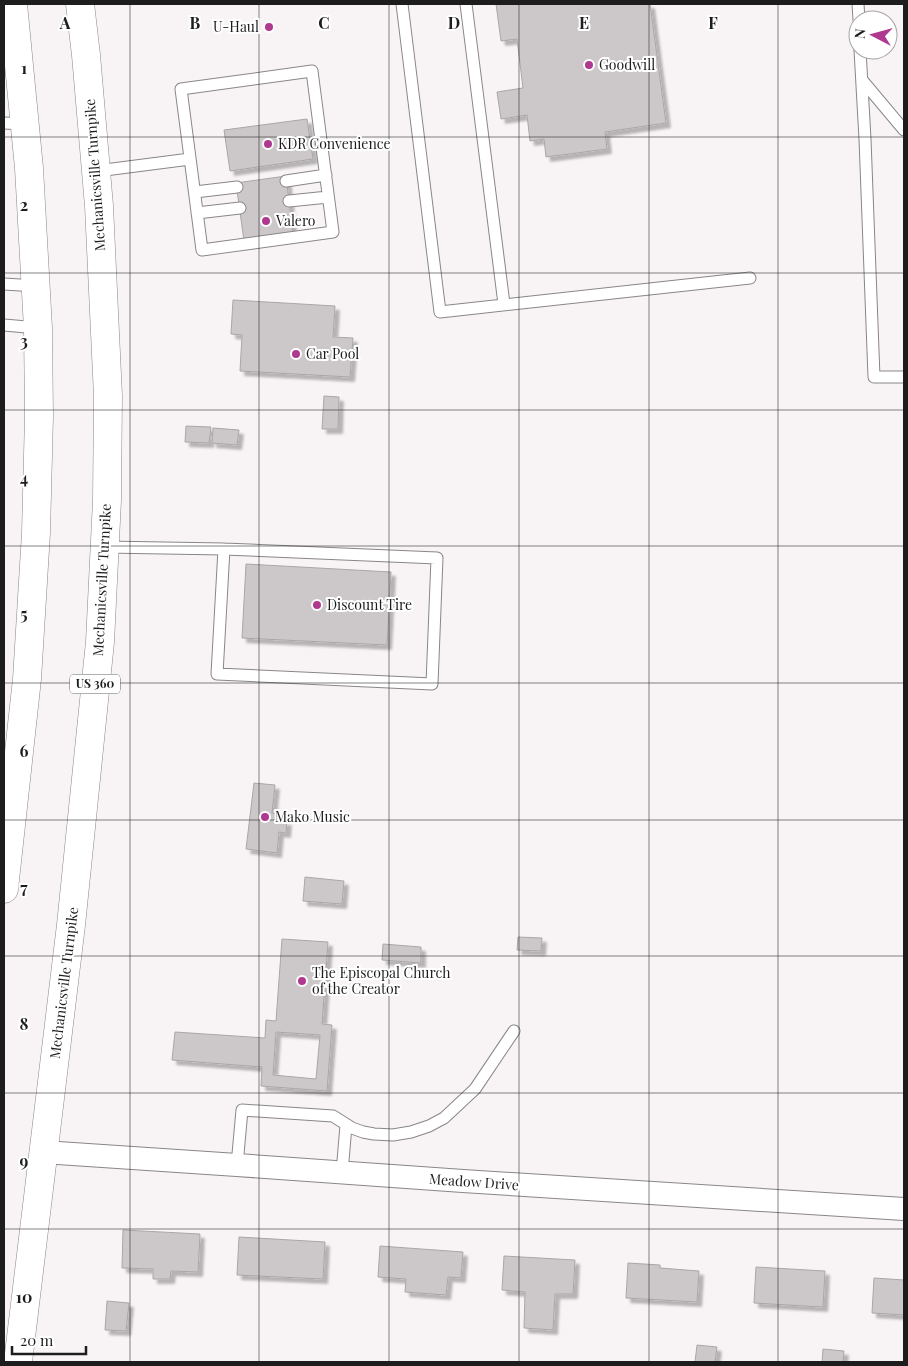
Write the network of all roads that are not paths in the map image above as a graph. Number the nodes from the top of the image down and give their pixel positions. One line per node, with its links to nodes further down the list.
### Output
1 (13, 4): 5 (highway)
2 (80, 4): 11 (highway, Mechanicsville Turnpike / US 360)
3 (402, 4): 23 (lane)
4 (466, 4): 23 (lane)
5 (10, 42): 8 (highway)
6 (861, 60): 7 (lane)
7 (862, 80): 9 (lane); 26 (lane)
8 (14, 124): 22 (highway)
9 (904, 130)
10 (190, 160): 11 (lane); 12 (lane); 15 (lane)
11 (96, 171): 27 (highway, Mechanicsville Turnpike / US 360)
12 (326, 175): 13 (lane); 16 (lane)
13 (286, 181)
14 (237, 187): 15 (lane)
15 (194, 192): 19 (lane)
16 (328, 197): 17 (lane); 19 (lane)
17 (289, 202)
18 (240, 208): 19 (lane)
19 (197, 212)
20 (750, 278): 23 (lane)
21 (4, 284): 22 (lane)
22 (36, 286): 25 (highway)
23 (504, 304)
24 (4, 325): 25 (lane)
25 (38, 328): 29 (highway)
26 (904, 376)
27 (104, 548): 28 (lane); 32 (highway, Mechanicsville Turnpike / US 360)
28 (224, 549): 28 (lane)
29 (4, 890)
30 (514, 1031): 31 (lane)
31 (346, 1125): 33 (lane); 34 (lane)
32 (44, 1152): 33 (street, Meadow Drive); 36 (highway, Mechanicsville Turnpike / US 360)
33 (238, 1165): 34 (street, Meadow Drive)
34 (342, 1173): 35 (street, Meadow Drive)
35 (904, 1209)
36 (18, 1362)

